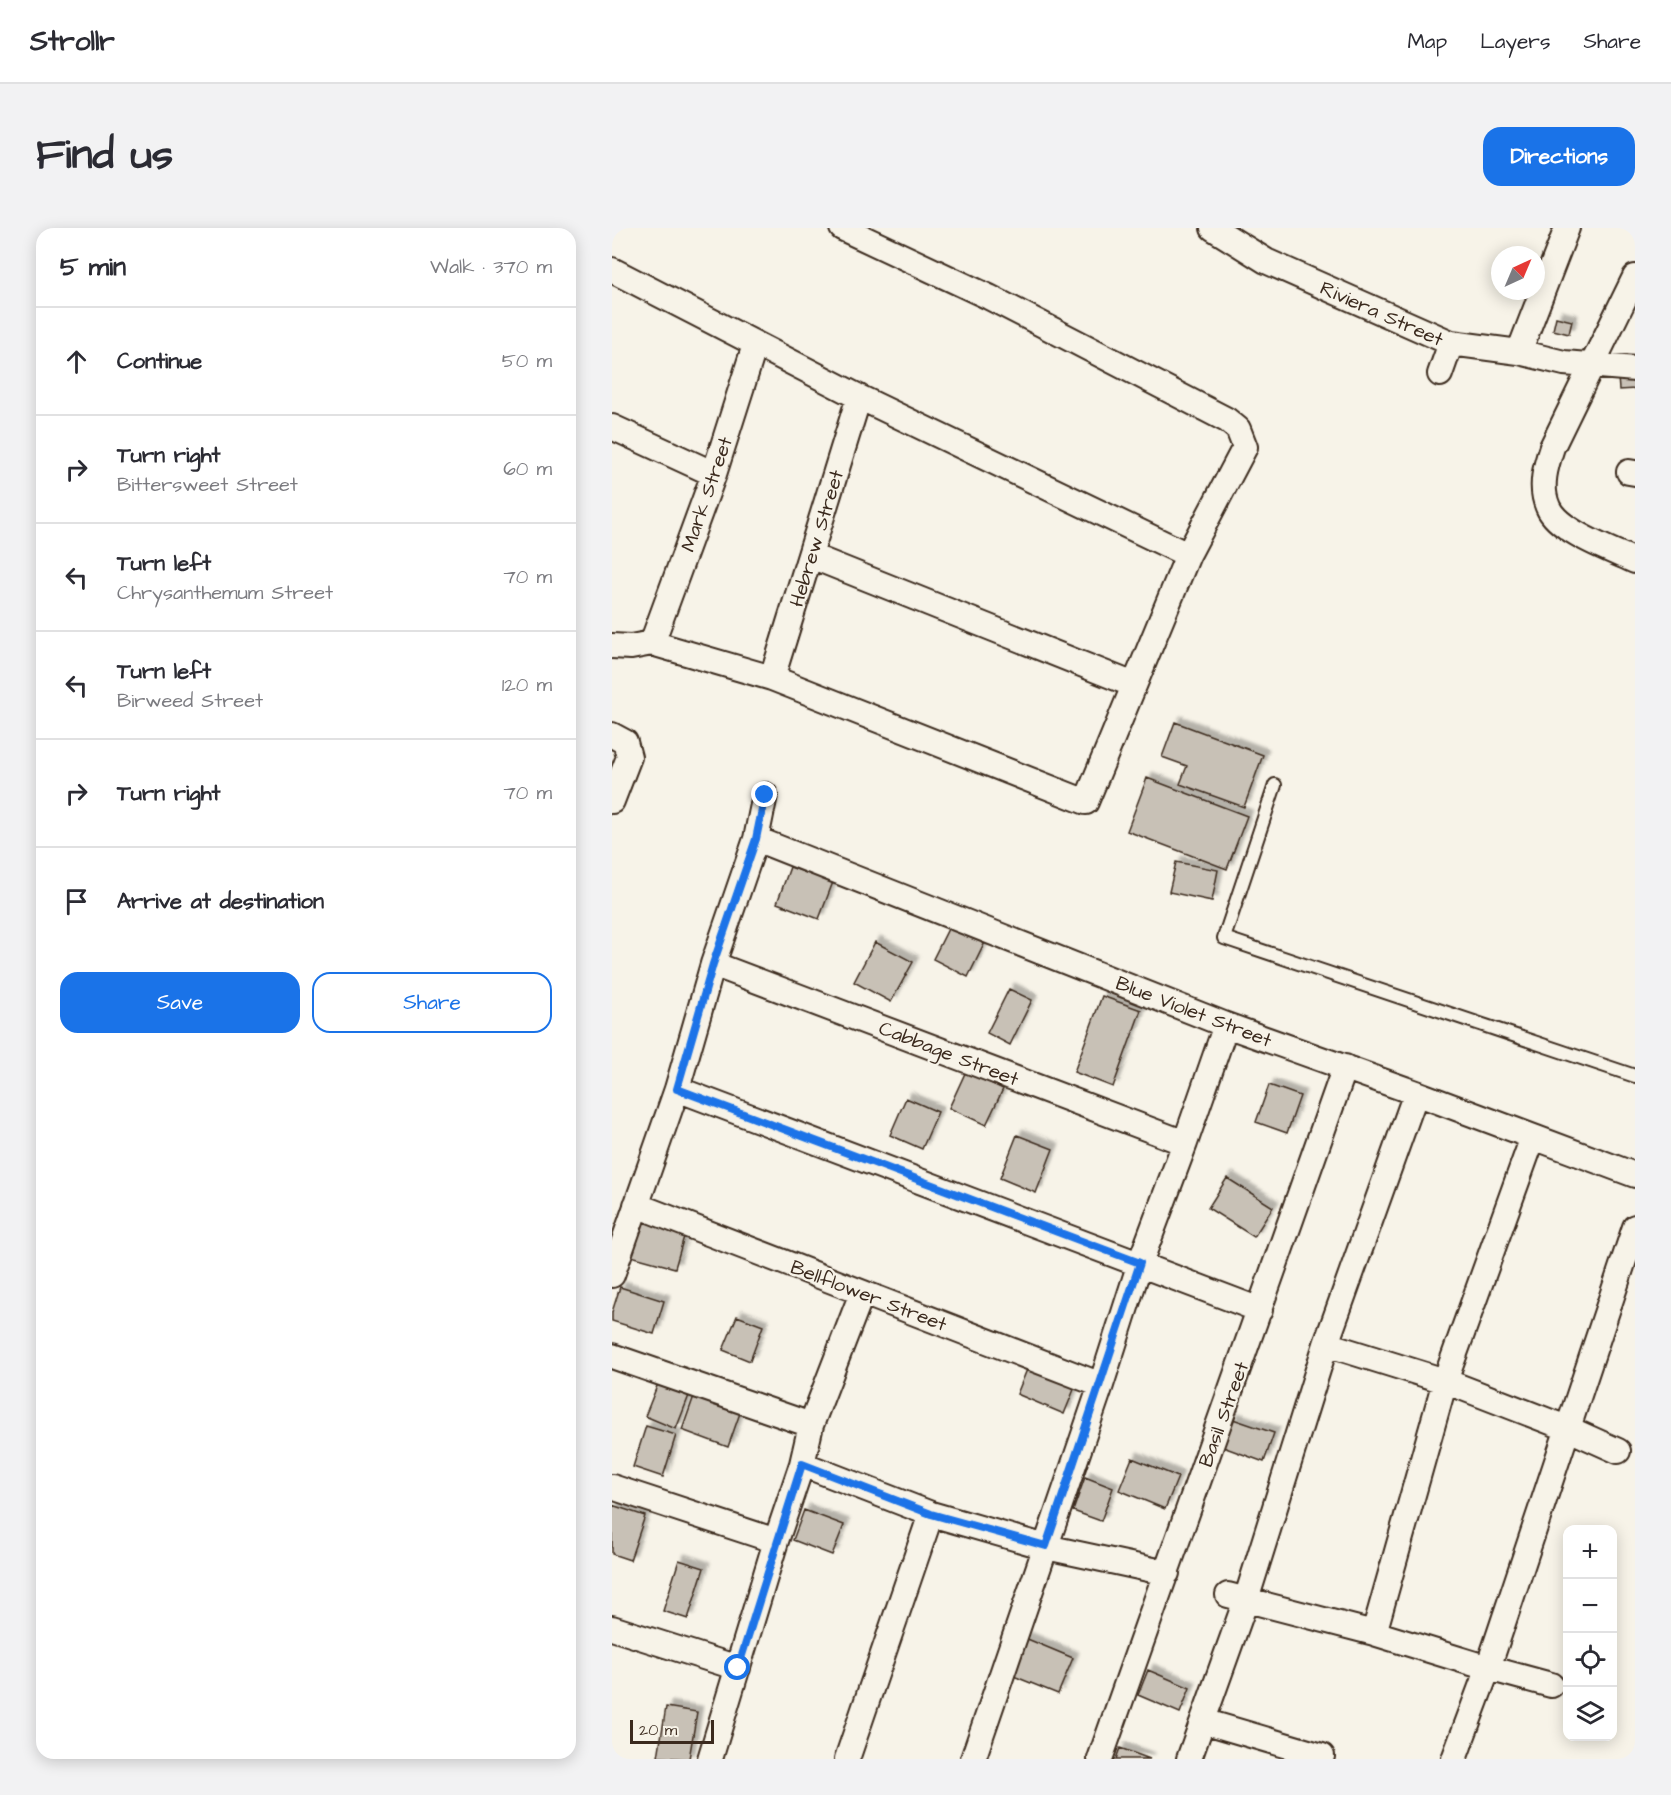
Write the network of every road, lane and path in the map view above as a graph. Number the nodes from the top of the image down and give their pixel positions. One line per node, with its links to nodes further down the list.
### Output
1 (842, 228): 15 (street)
2 (1213, 228): 6 (street, Riviera Street)
3 (1567, 228): 8 (street)
4 (612, 270): 7 (street)
5 (1635, 277): 9 (street)
6 (1452, 344): 8 (street, Riviera Street); 11 (street)
7 (755, 345): 12 (street); 14 (street, Mark Street)
8 (1519, 352): 9 (street, Riviera Street)
9 (1592, 366): 10 (street, Riviera Street); 17 (street)
10 (1635, 369)
11 (1440, 374)
12 (859, 397): 15 (street); 16 (street, Hebrew Street)
13 (612, 427): 14 (street)
14 (714, 474): 18 (street, Mark Street)
15 (1188, 555): 21 (street)
16 (811, 556): 20 (street, Hebrew Street); 21 (street)
17 (1635, 561)
18 (652, 643): 19 (street); 20 (street)
19 (612, 646)
20 (772, 678): 21 (street)
21 (1134, 685)
22 (612, 735): 25 (street)
23 (1275, 785): 30 (lane)
24 (765, 795): 26 (street)
25 (612, 801)
26 (756, 839): 27 (street); 28 (street, Blue Violet Street)
27 (713, 964): 31 (street); 34 (street, Cabbage Street)
28 (1226, 1025): 29 (street, Blue Violet Street); 34 (street)
29 (1345, 1067): 32 (street, Blue Violet Street); 41 (street, Basil Street)
30 (1635, 1076)
31 (677, 1089): 36 (street); 38 (street)
32 (1416, 1093): 33 (street, Blue Violet Street); 42 (street)
33 (1533, 1137): 35 (street, Blue Violet Street); 44 (street)
34 (1185, 1143): 38 (street)
35 (1635, 1175)
36 (636, 1205): 39 (street); 40 (street, Bellflower Street)
37 (1635, 1227): 47 (street)
38 (1140, 1263): 41 (street); 45 (street)
39 (612, 1275)
40 (862, 1293): 45 (street, Bellflower Street); 46 (street)
41 (1260, 1310): 54 (street, Basil Street)
42 (1326, 1344): 44 (street); 55 (street)
43 (612, 1356): 46 (street)
44 (1445, 1381): 47 (street); 57 (street)
45 (1101, 1385): 53 (street)
46 (812, 1425): 49 (street)
47 (1569, 1429): 48 (street); 59 (street)
48 (1618, 1451)
49 (802, 1464): 51 (street); 52 (street)
50 (612, 1487): 52 (street)
51 (931, 1514): 53 (street); 63 (street)
52 (776, 1541): 58 (street)
53 (1046, 1546): 54 (street); 64 (street)
54 (1167, 1573): 65 (street, Basil Street)
55 (1237, 1597): 57 (street); 61 (street)
56 (612, 1628): 58 (street)
57 (1374, 1633): 59 (street)
58 (738, 1668): 62 (street)
59 (1488, 1668): 60 (street); 68 (street)
60 (1551, 1685)
61 (1203, 1721): 66 (street); 67 (street)
62 (710, 1759)
63 (847, 1759)
64 (973, 1759)
65 (1100, 1759)
66 (1189, 1759)
67 (1322, 1759)
68 (1454, 1759)

